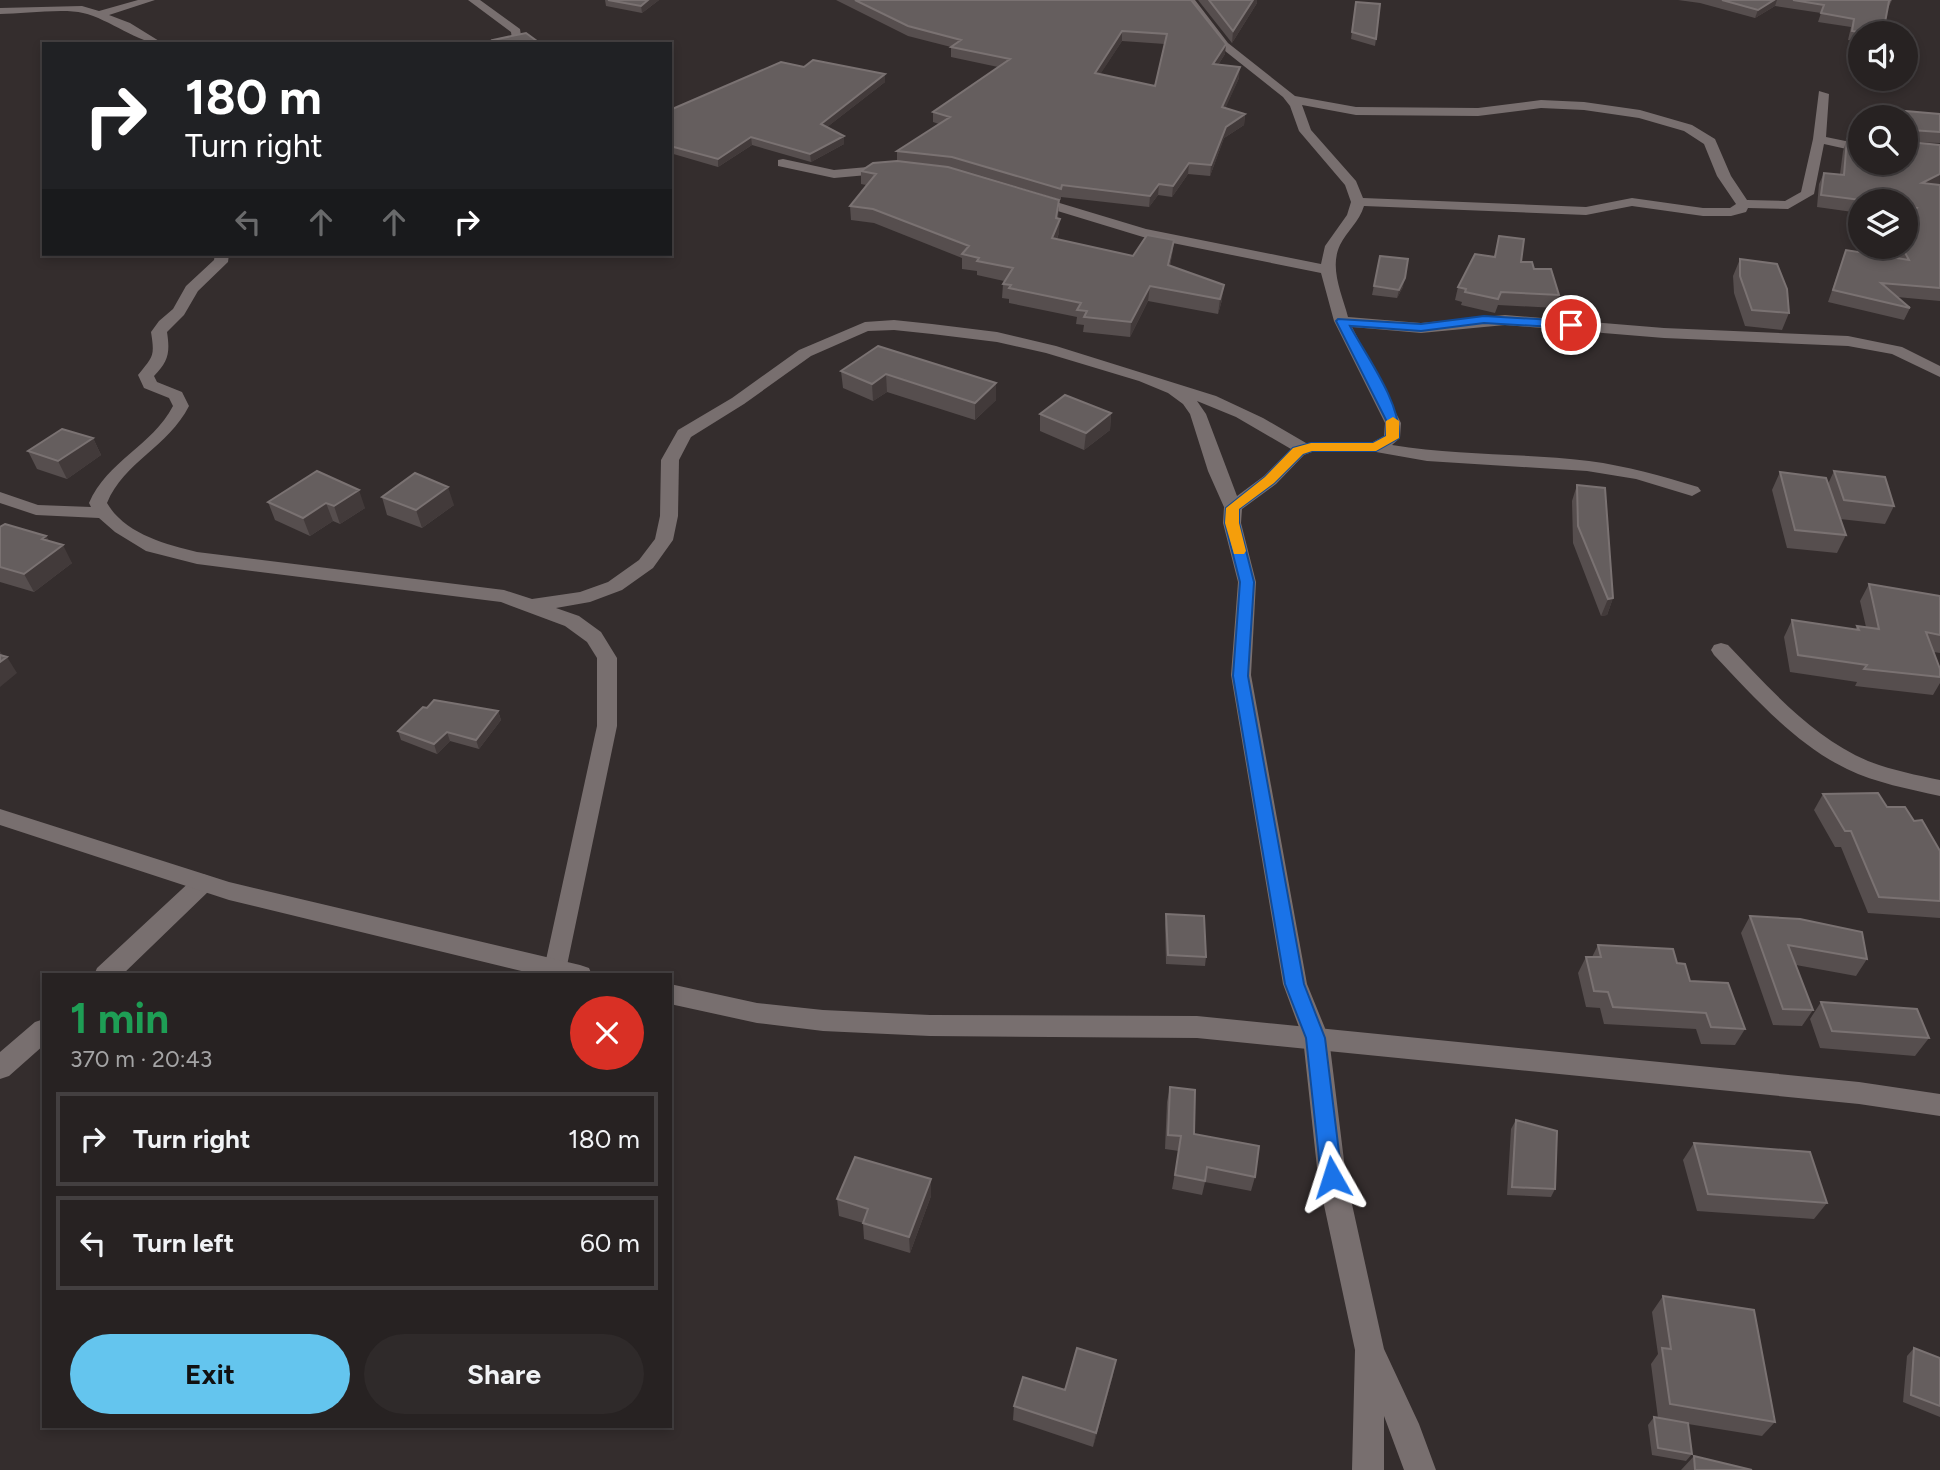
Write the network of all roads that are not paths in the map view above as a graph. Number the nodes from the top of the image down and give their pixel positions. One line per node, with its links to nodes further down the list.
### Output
1 (150, 0): 5 (street); 6 (street)
2 (473, 0): 8 (street)
3 (1189, 0): 10 (street)
4 (0, 11): 5 (street)
5 (101, 14): 6 (street)
6 (126, 25): 7 (street)
7 (155, 42)
8 (514, 42)
9 (1823, 94): 11 (street)
10 (1291, 99): 16 (street); 17 (street)
11 (1819, 139): 12 (street); 17 (street)
12 (1848, 145)
13 (783, 163): 14 (street)
14 (911, 169)
15 (1016, 193): 19 (street)
16 (1358, 202): 17 (street); 19 (street)
17 (1743, 204)
18 (222, 256): 28 (street)
19 (1327, 270): 20 (street)
20 (1342, 321): 21 (street); 23 (street)
21 (1940, 372)
22 (1174, 390): 24 (street); 27 (street); 29 (street)
23 (1376, 447): 24 (street); 25 (street)
24 (1303, 449): 27 (street)
25 (1692, 491)
26 (0, 497): 28 (street)
27 (1233, 508): 39 (street)
28 (104, 513): 29 (street)
29 (530, 606): 34 (street)
30 (1721, 650): 31 (street)
31 (1940, 788)
32 (0, 817): 33 (street)
33 (203, 883): 34 (street); 35 (street)
34 (556, 970): 36 (street)
35 (108, 973)
36 (570, 973)
37 (672, 994): 39 (street)
38 (42, 1030): 40 (street)
39 (1316, 1038): 41 (street); 42 (street)
40 (0, 1068)
41 (1940, 1105)
42 (1370, 1350): 43 (street); 44 (street)
43 (1368, 1470)
44 (1420, 1470)

